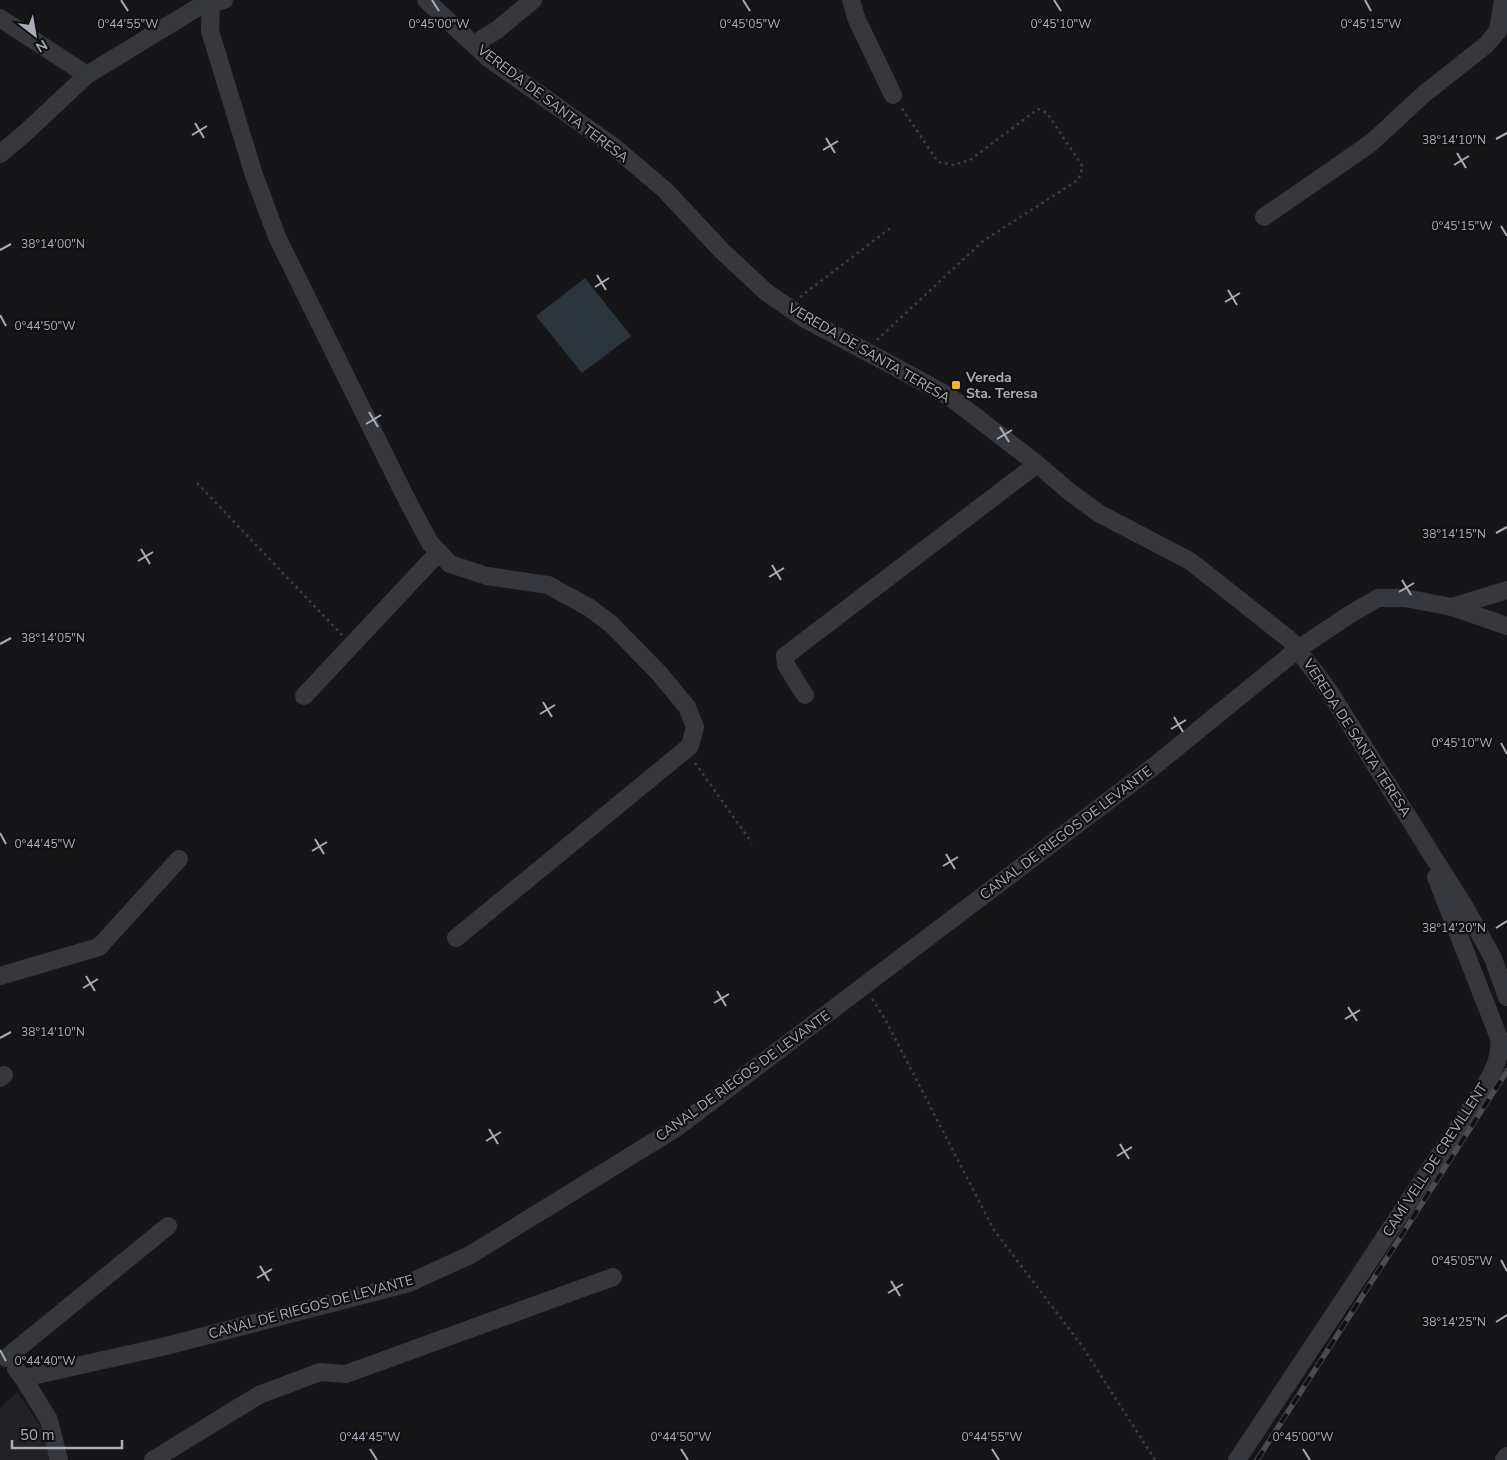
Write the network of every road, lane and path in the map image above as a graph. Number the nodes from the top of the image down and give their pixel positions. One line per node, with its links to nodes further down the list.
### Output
1 (426, 0): 7 (street, VEREDA DE SANTA TERESA)
2 (533, 0): 7 (street)
3 (851, 0): 9 (street)
4 (1503, 0): 11 (street)
5 (205, 3): 8 (street); 17 (street)
6 (0, 18): 8 (street)
7 (474, 44): 13 (street, VEREDA DE SANTA TERESA)
8 (86, 75): 10 (street)
9 (893, 95): 14 (path)
10 (0, 154)
11 (1264, 217)
12 (893, 226): 13 (path)
13 (787, 307): 14 (street, VEREDA DE SANTA TERESA)
14 (865, 351): 15 (street, VEREDA DE SANTA TERESA)
15 (1037, 464): 22 (street, VEREDA DE SANTA TERESA); 23 (street)
16 (197, 483): 21 (path)
17 (439, 552): 21 (street); 25 (street)
18 (1507, 590): 19 (street)
19 (1452, 607): 20 (street, CANAL DE RIEGOS DE LEVANTE); 22 (street, CANAL DE RIEGOS DE LEVANTE)
20 (1507, 626)
21 (352, 645): 24 (street)
22 (1298, 649): 26 (street, VEREDA DE SANTA TERESA); 31 (street, CANAL DE RIEGOS DE LEVANTE)
23 (805, 695)
24 (304, 696)
25 (686, 749): 27 (path); 29 (street)
26 (1420, 834): 32 (street, VEREDA DE SANTA TERESA); 41 (street, CAMÍ VELL DE CREVILLENT)
27 (752, 843)
28 (179, 859): 30 (street)
29 (456, 938)
30 (0, 976)
31 (864, 987): 36 (street, CANAL DE RIEGOS DE LEVANTE); 40 (path)
32 (1507, 996)
33 (168, 1226): 35 (street)
34 (613, 1277): 39 (street)
35 (3, 1355): 36 (street)
36 (23, 1378): 38 (street)
37 (1507, 1456): 42 (street)
38 (59, 1460)
39 (153, 1460)
40 (1155, 1460)
41 (1237, 1460)
42 (1504, 1460)

